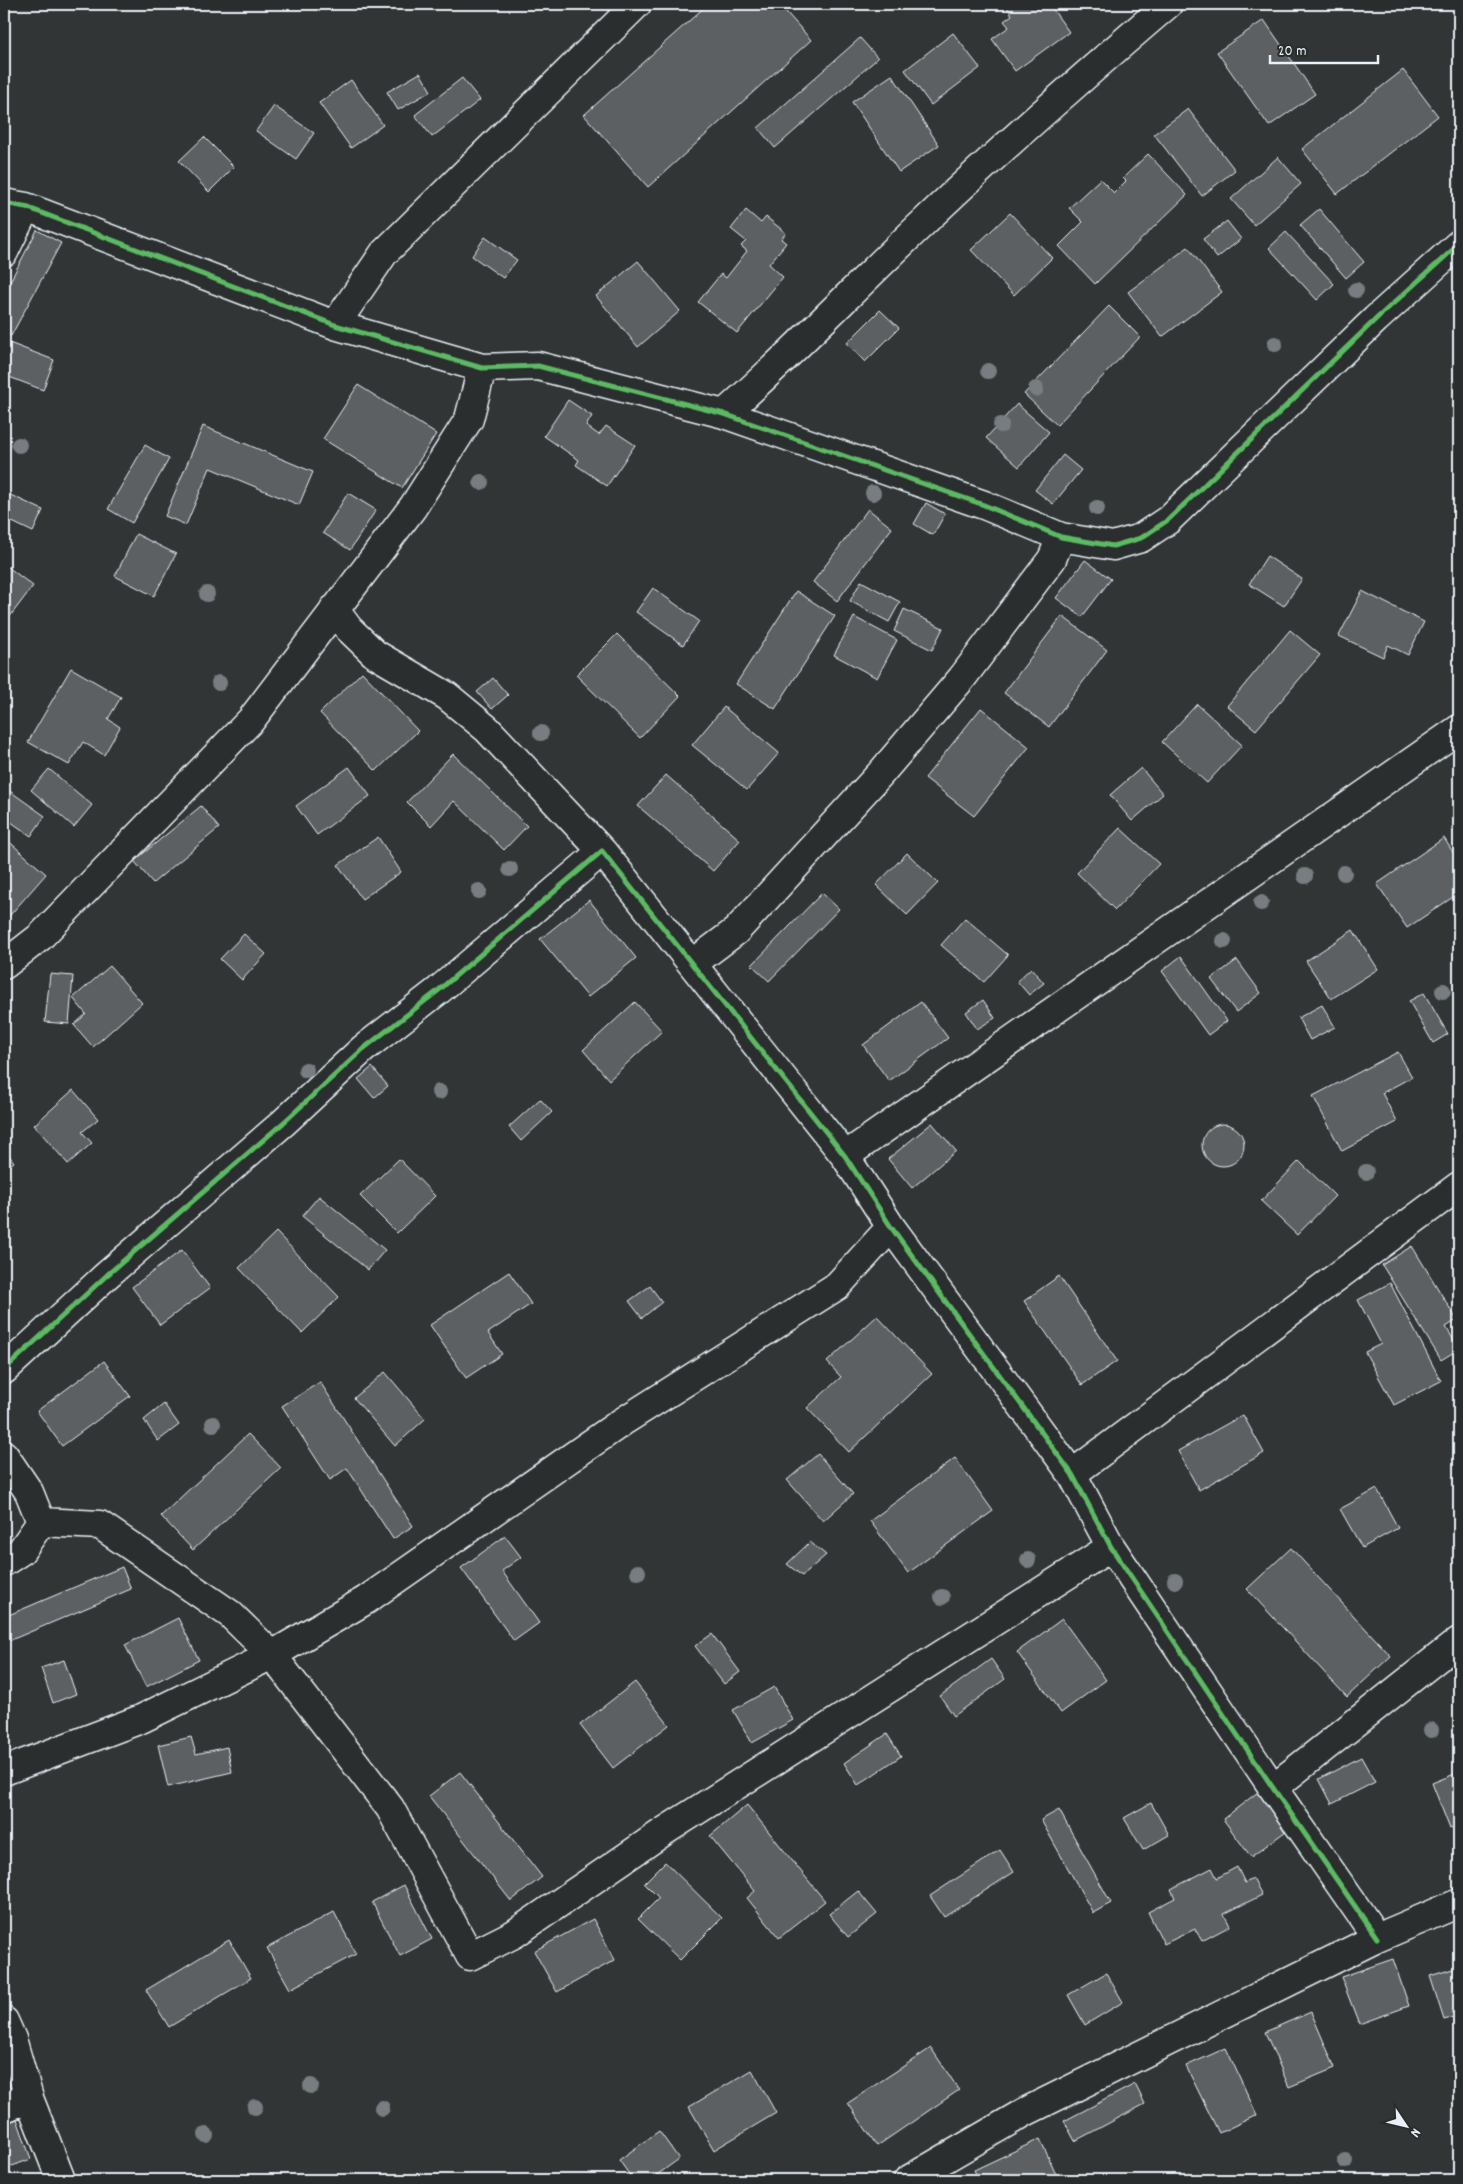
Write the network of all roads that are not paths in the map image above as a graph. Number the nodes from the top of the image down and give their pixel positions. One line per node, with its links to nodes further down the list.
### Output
1 (637, 4): 6 (street)
2 (1168, 4): 8 (street)
3 (15, 205): 5 (street); 6 (street)
4 (1459, 244): 9 (street)
5 (4, 252)
6 (335, 325): 7 (street)
7 (482, 368): 8 (street); 10 (street)
8 (724, 414): 9 (street)
9 (1060, 537): 13 (street)
10 (334, 609): 12 (street); 14 (street)
11 (1459, 729): 15 (street)
12 (602, 851): 13 (street); 18 (street)
13 (692, 964): 15 (street)
14 (4, 966)
15 (845, 1156): 17 (street)
16 (1459, 1186): 20 (street)
17 (891, 1227): 20 (street); 25 (street)
18 (4, 1370)
19 (4, 1456): 21 (street)
20 (1072, 1474): 22 (street)
21 (41, 1522): 23 (street); 25 (street)
22 (1111, 1547): 25 (street); 27 (street)
23 (4, 1562)
24 (1459, 1641): 27 (street)
25 (272, 1655): 26 (street)
26 (4, 1771)
27 (1273, 1788): 29 (street)
28 (1459, 1903): 29 (street)
29 (1378, 1938): 34 (street)
30 (4, 2021): 31 (street)
31 (29, 2098): 32 (street); 33 (street)
32 (4, 2108)
33 (61, 2180)
34 (908, 2180)

